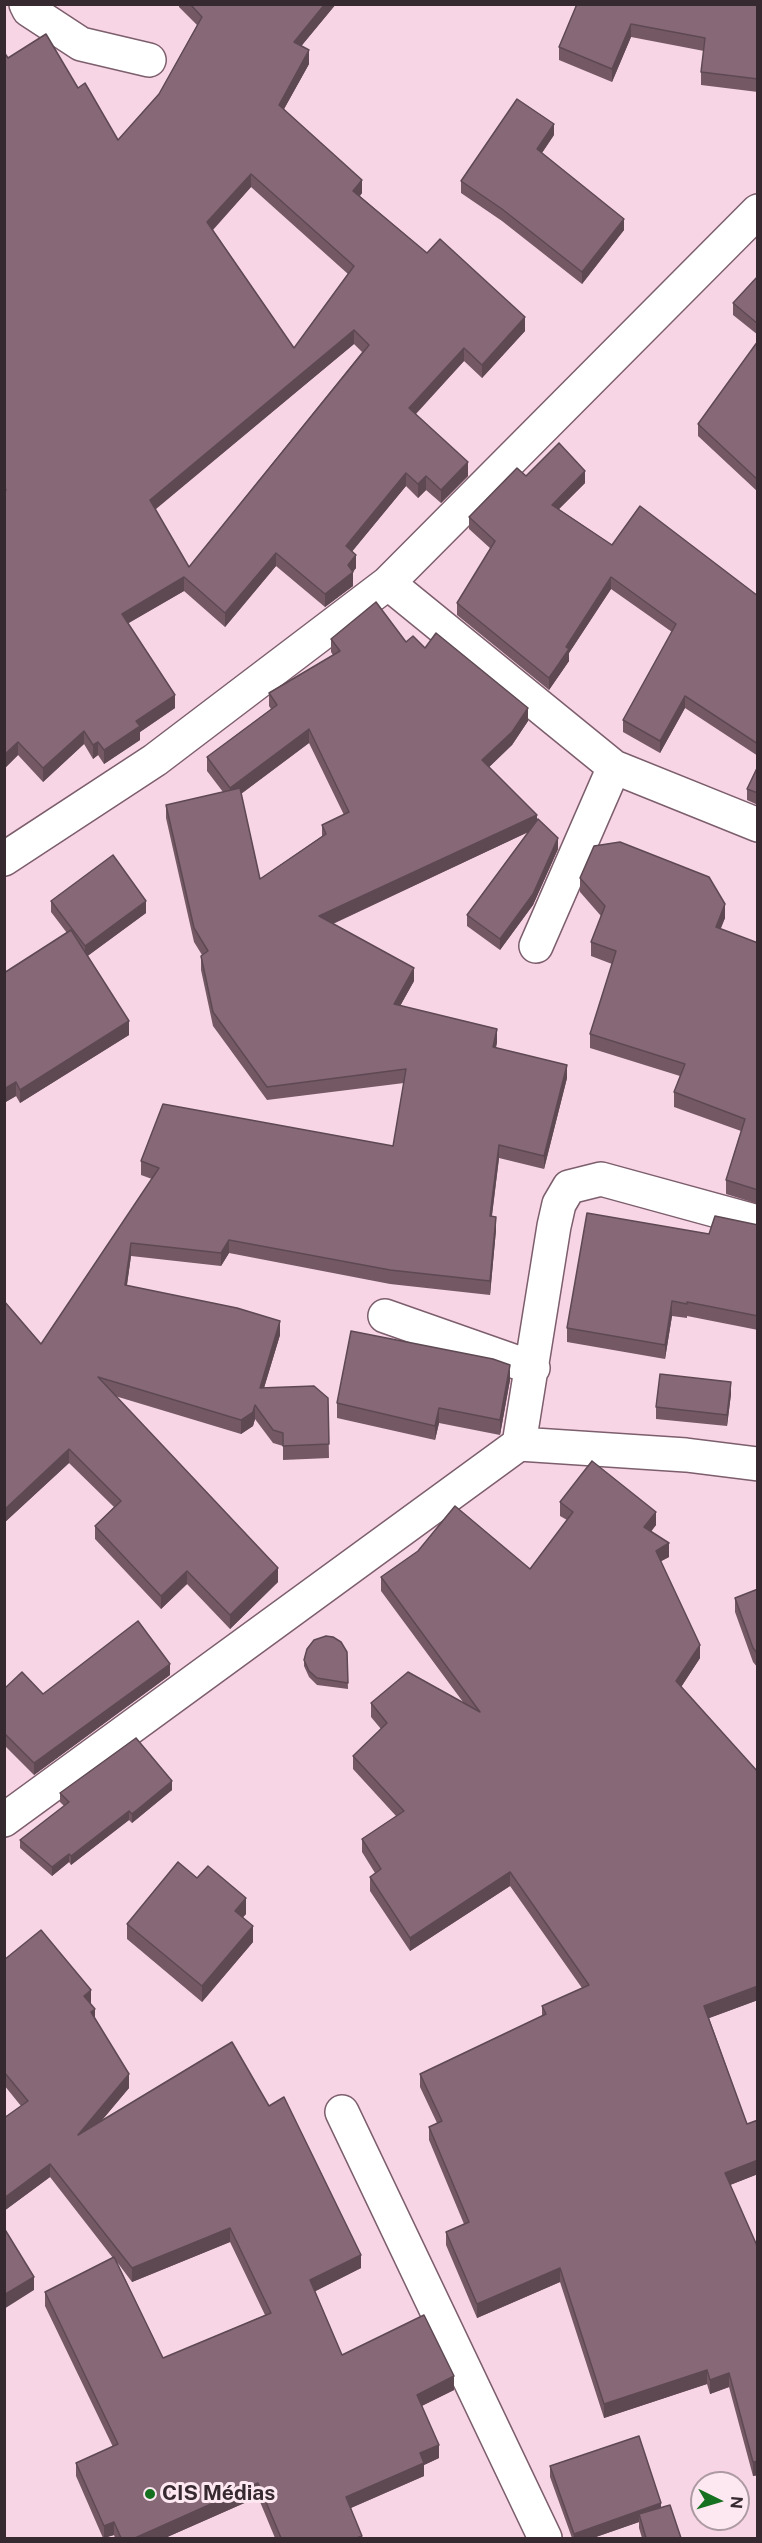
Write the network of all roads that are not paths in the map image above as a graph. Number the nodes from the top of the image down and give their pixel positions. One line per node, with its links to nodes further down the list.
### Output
1 (26, 4): 2 (street)
2 (149, 60)
3 (758, 212): 4 (street)
4 (388, 583): 5 (street); 7 (street)
5 (614, 767): 6 (street); 8 (street)
6 (758, 825)
7 (4, 859)
8 (536, 946)
9 (758, 1222): 11 (street)
10 (385, 1316): 11 (street)
11 (533, 1368): 12 (street)
12 (519, 1443): 13 (street); 14 (street)
13 (758, 1464)
14 (4, 1820)
15 (342, 2112): 16 (street)
16 (545, 2538)

